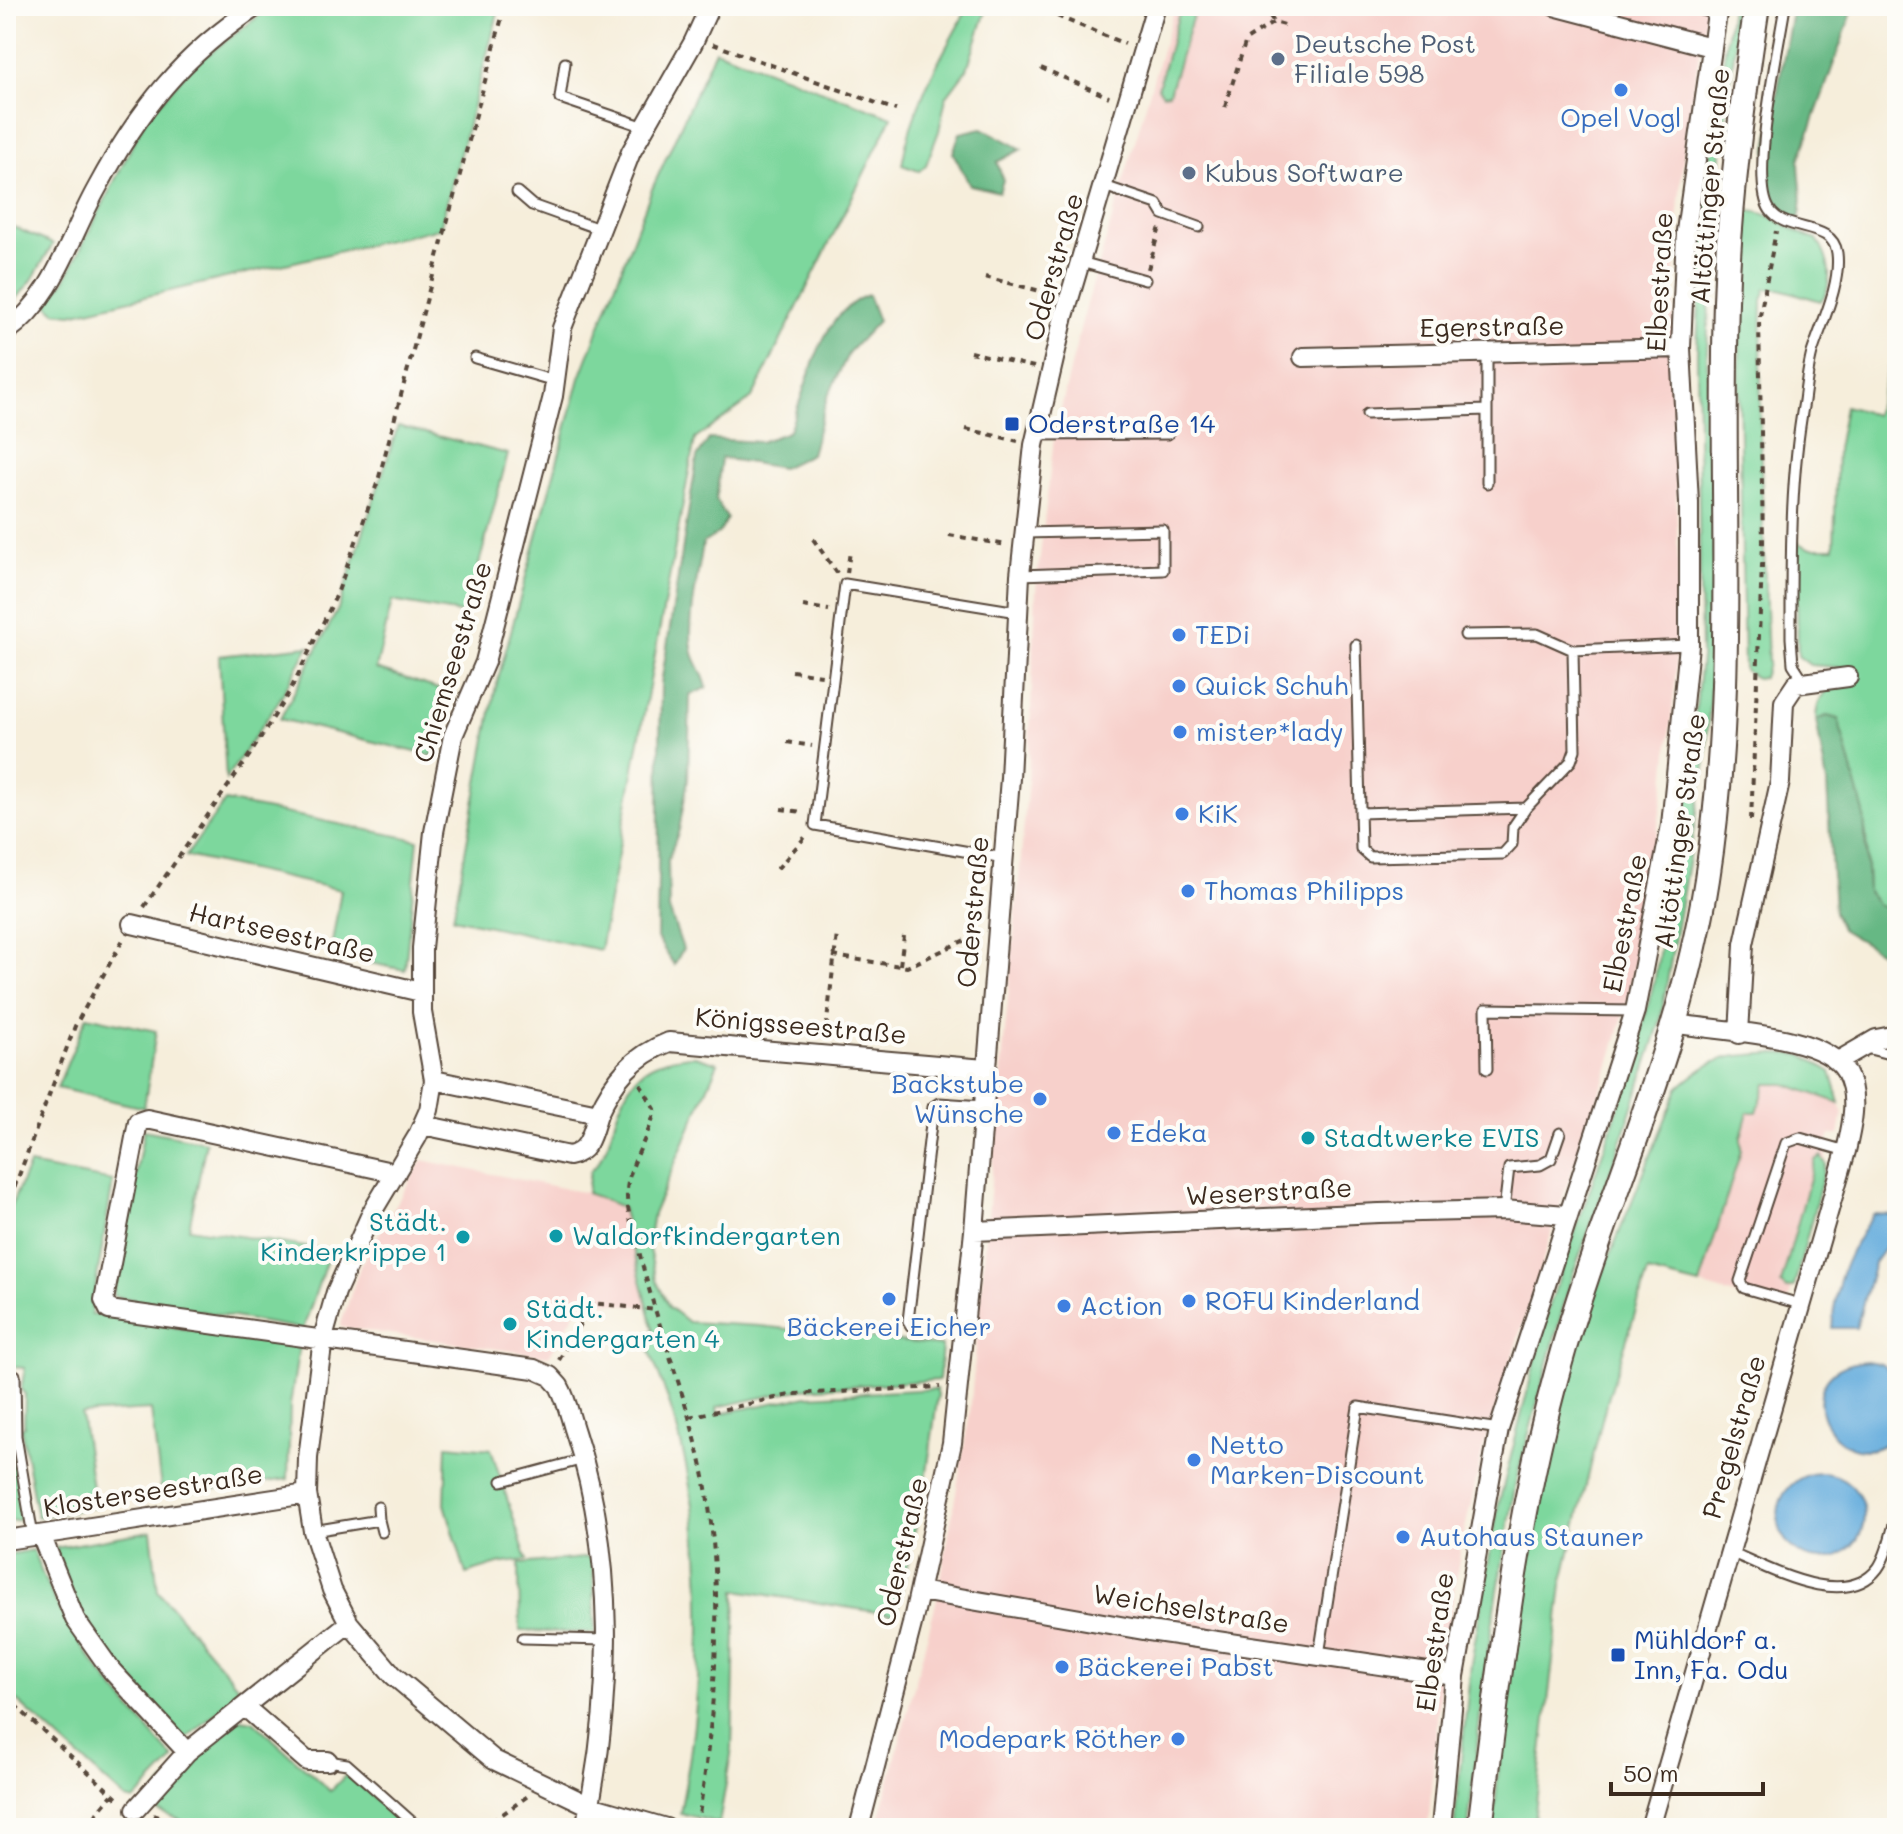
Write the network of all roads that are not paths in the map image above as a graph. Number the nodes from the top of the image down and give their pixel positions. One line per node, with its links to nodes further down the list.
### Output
1 (257, 6): 18 (street)
2 (710, 6): 11 (street, Chiemseestraße)
3 (1156, 6): 12 (street, Oderstraße)
4 (1554, 6): 9 (street)
5 (1686, 6): 8 (lane)
6 (1757, 6): 44 (main road, Altöttinger Straße)
7 (1785, 6): 37 (lane)
8 (1717, 10): 9 (street, Elbestraße)
9 (1711, 47): 19 (street, Elbestraße)
10 (565, 63): 11 (lane)
11 (645, 127): 15 (street, Chiemseestraße)
12 (1104, 186): 14 (lane); 16 (street, Oderstraße)
13 (517, 192): 15 (lane)
14 (1199, 227)
15 (599, 229): 23 (street, Chiemseestraße)
16 (1081, 262): 17 (lane); 27 (street, Oderstraße)
17 (1145, 280)
18 (6, 332)
19 (1681, 348): 20 (street, Egerstraße); 34 (street, Elbestraße)
20 (1487, 354): 21 (street, Egerstraße); 24 (lane)
21 (1303, 357)
22 (475, 358): 23 (lane)
23 (555, 381): 42 (street, Chiemseestraße)
24 (1487, 410): 25 (lane); 28 (lane)
25 (1367, 414)
26 (1168, 434): 27 (lane)
27 (1035, 440): 29 (street, Oderstraße)
28 (1487, 483)
29 (1023, 541): 30 (street, Oderstraße); 30 (lane)
30 (1020, 575): 31 (street, Oderstraße)
31 (1018, 612): 40 (street, Oderstraße); 40 (lane)
32 (1465, 635): 35 (lane)
33 (1356, 645): 39 (lane)
34 (1689, 645): 35 (lane); 43 (street, Elbestraße)
35 (1573, 650): 38 (lane)
36 (1848, 677): 37 (street)
37 (1804, 681): 45 (street)
38 (1526, 808): 39 (lane); 39 (lane)
39 (1360, 813)
40 (1004, 858): 50 (street, Oderstraße)
41 (132, 924): 42 (street, Hartseestraße)
42 (421, 992): 52 (street, Chiemseestraße)
43 (1635, 1011): 51 (lane); 60 (street, Elbestraße)
44 (1677, 1024): 45 (street); 94 (main road, Altöttinger Straße)
45 (1739, 1034): 49 (street)
46 (1897, 1035): 47 (street)
47 (1863, 1047): 48 (lane); 49 (street)
48 (1897, 1056)
49 (1838, 1061): 57 (street, Pregelstraße)
50 (985, 1069): 53 (street, Oderstraße); 54 (street, Königsseestraße)
51 (1487, 1069)
52 (434, 1080): 54 (street); 55 (street, Chiemseestraße)
53 (983, 1106): 61 (street, Oderstraße); 63 (lane)
54 (598, 1114): 55 (street, Königsseestraße)
55 (423, 1125): 58 (street, Chiemseestraße)
56 (1560, 1133): 59 (lane)
57 (1846, 1151): 62 (street, Pregelstraße); 62 (lane)
58 (396, 1173): 64 (street, Chiemseestraße); 64 (street)
59 (1504, 1210): 60 (street, Weserstraße); 61 (street, Weserstraße)
60 (1566, 1215): 66 (street, Elbestraße)
61 (974, 1231): 63 (street, Oderstraße)
62 (1800, 1304): 77 (street, Pregelstraße)
63 (965, 1330): 78 (street, Oderstraße)
64 (323, 1338): 67 (street); 69 (street, Chiemseestraße)
65 (15, 1375): 75 (lane)
66 (1499, 1429): 82 (lane); 83 (street, Elbestraße)
67 (584, 1459): 68 (lane); 81 (street)
68 (502, 1481)
69 (307, 1494): 73 (street, Chiemseestraße); 75 (street, Klosterseestraße)
70 (378, 1507): 72 (lane)
71 (1897, 1515): 77 (lane)
72 (379, 1520): 73 (lane); 74 (lane)
73 (313, 1531): 79 (street, Chiemseestraße)
74 (382, 1532)
75 (37, 1535): 76 (street, Klosterseestraße); 85 (street)
76 (6, 1540)
77 (1728, 1551): 95 (street, Pregelstraße)
78 (920, 1591): 82 (street, Weichselstraße); 92 (street, Oderstraße)
79 (349, 1623): 84 (street); 87 (street, Chiemseestraße)
80 (523, 1638): 81 (lane)
81 (604, 1640): 87 (street)
82 (1319, 1655): 83 (street, Weichselstraße)
83 (1455, 1676): 93 (street, Elbestraße)
84 (245, 1707): 85 (street); 86 (street)
85 (187, 1752): 88 (street)
86 (328, 1761): 89 (lane)
87 (590, 1806): 90 (street); 91 (street, Chiemseestraße)
88 (136, 1809)
89 (419, 1828)
90 (585, 1828)
91 (666, 1828)
92 (859, 1828)
93 (1441, 1828)
94 (1480, 1828)
95 (1650, 1828)

